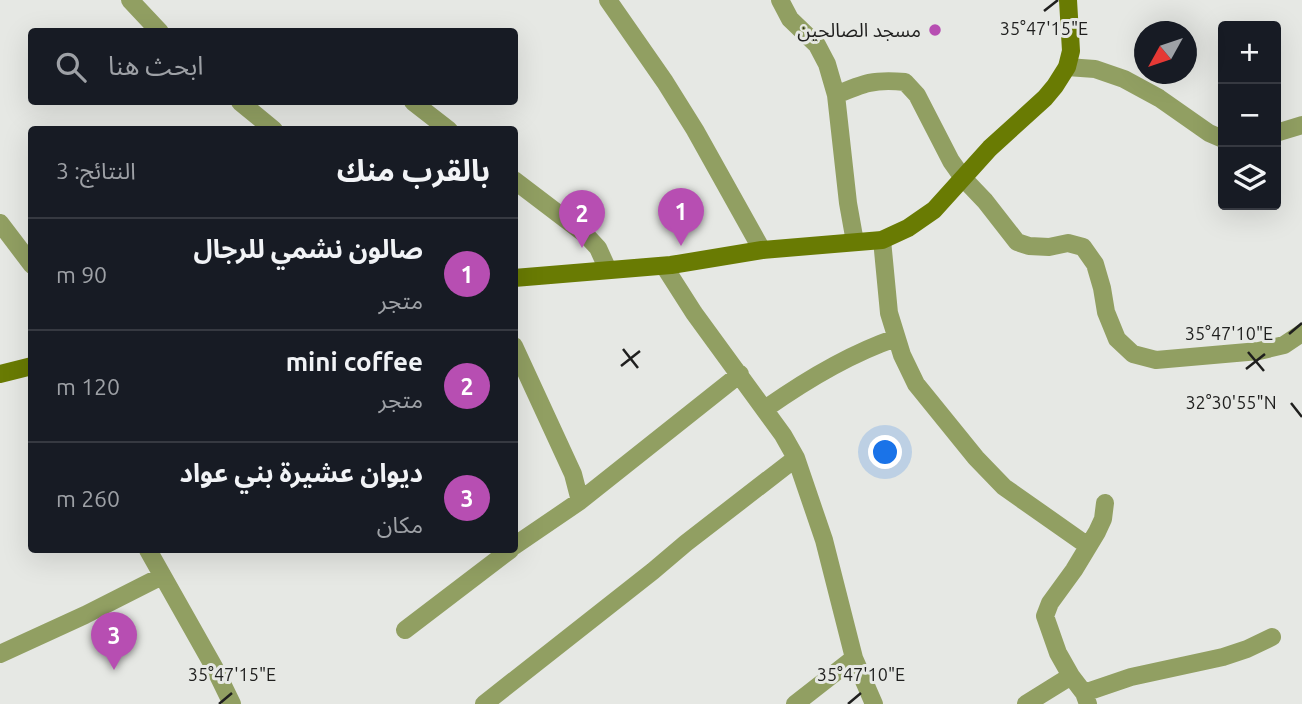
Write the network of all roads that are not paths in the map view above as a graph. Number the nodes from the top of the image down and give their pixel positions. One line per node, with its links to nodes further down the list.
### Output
1 (130, 0): 5 (street)
2 (608, 0): 20 (street)
3 (780, 0): 7 (street)
4 (1068, 0): 6 (street)
5 (156, 28)
6 (1067, 67): 14 (street); 15 (street)
7 (836, 95): 15 (street); 19 (street)
8 (244, 105): 11 (street)
9 (417, 105): 12 (street)
10 (1302, 125): 13 (street)
11 (269, 126)
12 (444, 126)
13 (1281, 131)
14 (1218, 137)
15 (963, 178): 18 (street); 25 (street)
16 (518, 183): 23 (street)
17 (0, 223): 21 (street)
18 (882, 240): 19 (street); 26 (street)
19 (855, 242): 20 (street)
20 (762, 250): 22 (street)
21 (28, 260)
22 (664, 266): 23 (street); 30 (street)
23 (608, 270): 24 (street)
24 (518, 278)
25 (1302, 333)
26 (896, 338): 31 (street); 36 (street)
27 (518, 355): 33 (street)
28 (28, 367): 29 (street)
29 (0, 374)
30 (740, 374): 31 (street); 33 (street)
31 (765, 409): 32 (street)
32 (796, 458): 43 (street); 47 (street)
33 (580, 501): 35 (street)
34 (1105, 503): 36 (street)
35 (518, 543)
36 (1088, 546): 44 (street)
37 (150, 553): 39 (street)
38 (499, 553): 40 (street)
39 (162, 576): 42 (street); 46 (street)
40 (405, 630)
41 (1272, 637): 45 (street)
42 (0, 654)
43 (854, 658): 48 (street); 49 (street)
44 (1071, 677): 45 (street); 50 (street)
45 (1086, 699)
46 (232, 704)
47 (484, 704)
48 (795, 704)
49 (874, 704)
50 (1026, 704)

